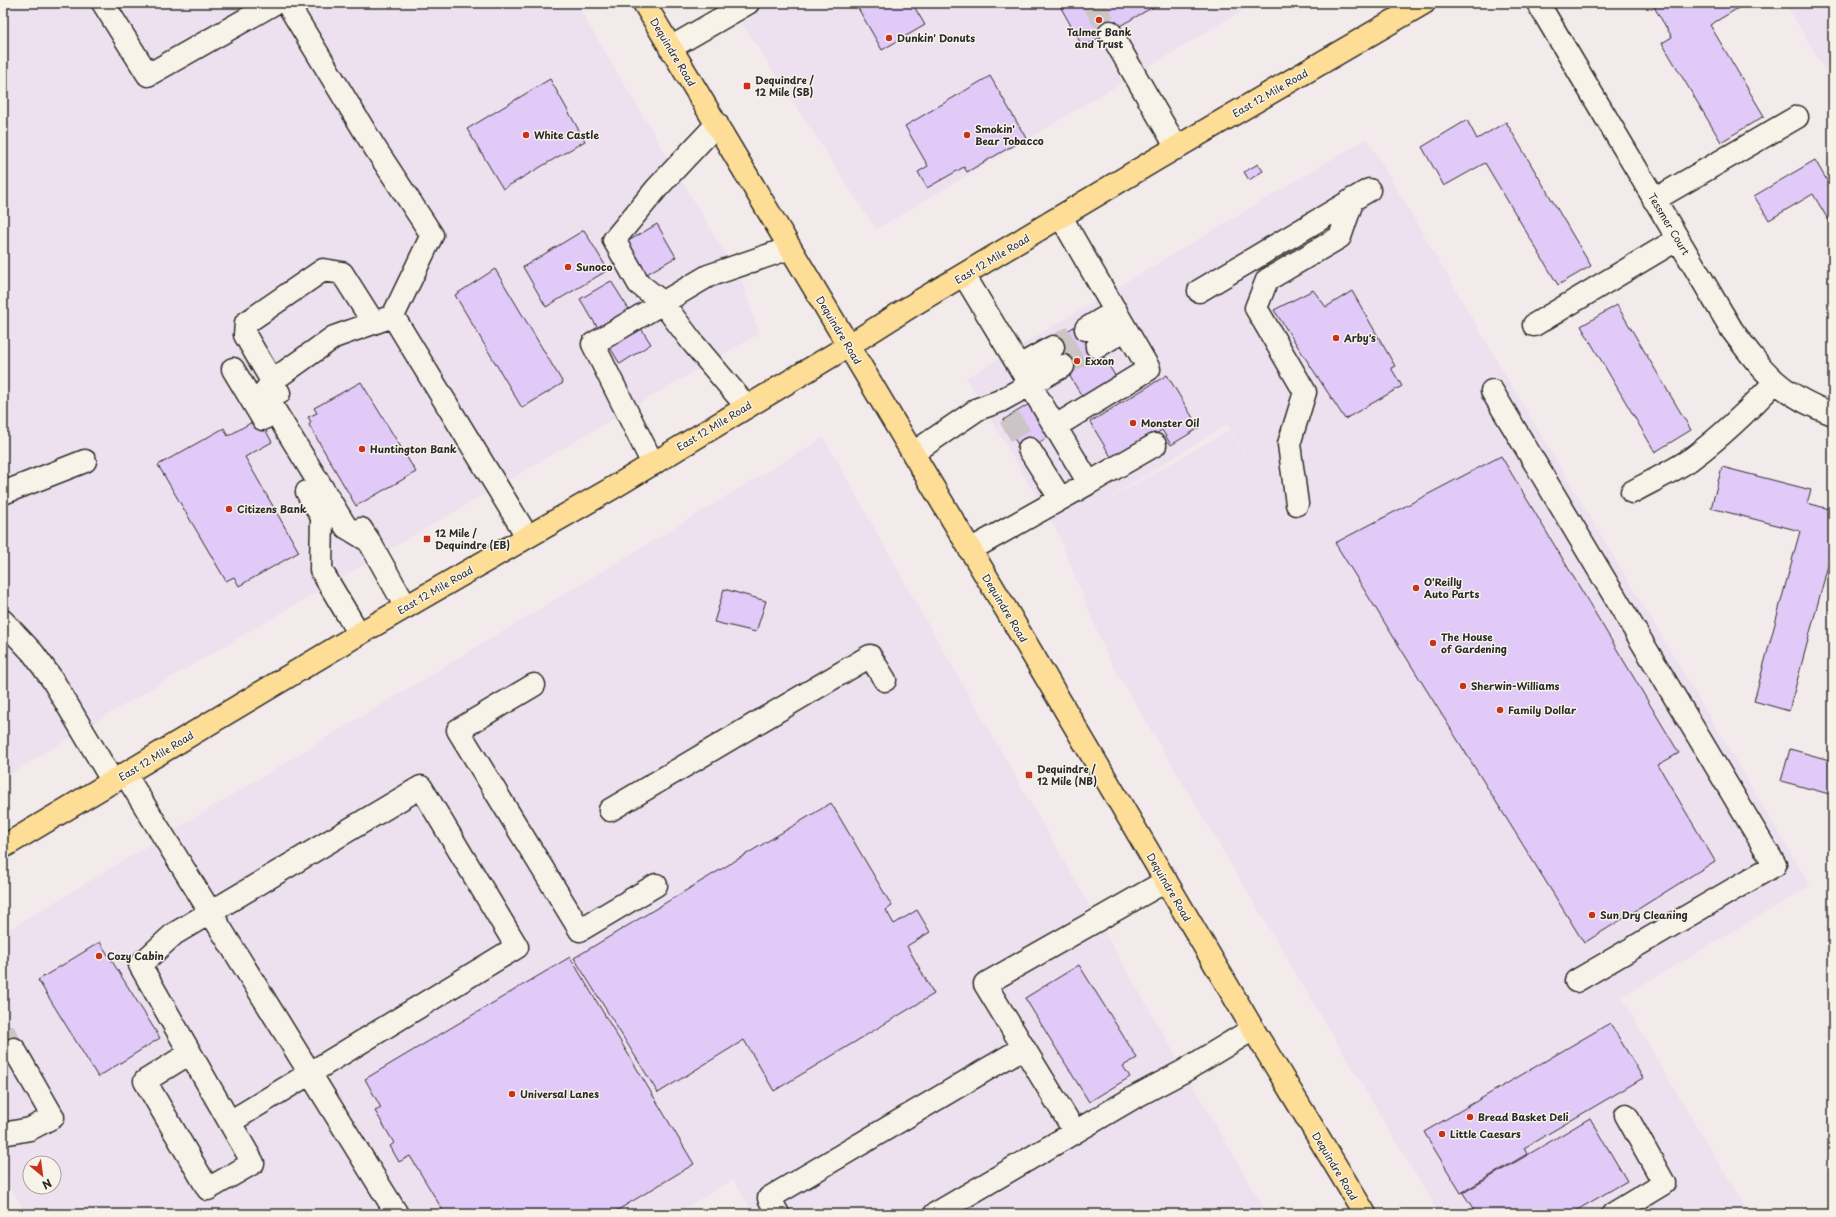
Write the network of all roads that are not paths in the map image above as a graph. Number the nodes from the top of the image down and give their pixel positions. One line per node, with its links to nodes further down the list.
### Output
1 (103, 3): 2 (street)
2 (274, 3)
3 (287, 3): 20 (street)
4 (644, 3): 9 (main road, Dequindre Road)
5 (748, 3): 9 (street)
6 (1538, 3): 13 (street, Tessmer Court)
7 (1421, 4): 12 (main road, East 12 Mile Road)
8 (1110, 32): 12 (street)
9 (670, 48): 11 (main road, Dequindre Road)
10 (1797, 117): 13 (street)
11 (716, 124): 16 (main road, Dequindre Road); 19 (street)
12 (1177, 148): 14 (main road, East 12 Mile Road)
13 (1654, 200): 15 (street, Tessmer Court)
14 (1061, 217): 17 (main road, East 12 Mile Road); 21 (street)
15 (1678, 239): 22 (street); 29 (street, Tessmer Court)
16 (790, 248): 19 (street); 24 (main road, Dequindre Road)
17 (964, 275): 24 (main road, East 12 Mile Road); 27 (street)
18 (1199, 291): 44 (street)
19 (662, 302): 31 (street); 38 (street)
20 (383, 319): 28 (street); 28 (street); 46 (street)
21 (1121, 320): 23 (street); 33 (street)
22 (1534, 325)
23 (1091, 338)
24 (848, 346): 31 (main road, East 12 Mile Road); 36 (main road, Dequindre Road)
25 (1058, 357): 27 (street)
26 (233, 369): 51 (street)
27 (1024, 375): 33 (street); 36 (street)
28 (272, 381): 39 (street); 47 (street)
29 (1775, 382): 32 (street, Tessmer Court); 41 (street)
30 (1492, 391): 60 (street)
31 (747, 406): 38 (main road, East 12 Mile Road)
32 (1833, 414)
33 (1056, 426): 40 (street)
34 (1155, 445): 40 (street)
35 (1028, 449): 43 (street)
36 (913, 453): 48 (main road, Dequindre Road)
37 (85, 461): 42 (street)
38 (653, 464): 46 (main road, East 12 Mile Road)
39 (330, 482)
40 (1089, 483): 43 (street)
41 (1632, 492)
42 (3, 493)
43 (1060, 498): 48 (street)
44 (1297, 504)
45 (343, 505): 47 (street)
46 (527, 536): 49 (main road, East 12 Mile Road)
47 (369, 541): 49 (street)
48 (970, 550): 57 (main road, Dequindre Road)
49 (406, 607): 51 (main road, East 12 Mile Road)
50 (3, 621): 54 (street)
51 (359, 634): 54 (main road, East 12 Mile Road)
52 (885, 680): 55 (street)
53 (534, 685): 58 (street)
54 (119, 778): 56 (main road, East 12 Mile Road); 59 (street)
55 (610, 810)
56 (3, 847)
57 (1166, 881): 61 (main road, Dequindre Road); 62 (street)
58 (656, 885)
59 (211, 912): 64 (street); 65 (street); 65 (street)
60 (1576, 981)
61 (1253, 1029): 68 (street); 73 (main road, Dequindre Road)
62 (1023, 1048): 68 (street); 71 (street)
63 (14, 1050): 69 (street)
64 (190, 1053): 67 (street); 67 (street)
65 (310, 1073): 67 (street); 70 (street)
66 (1626, 1115): 74 (street)
67 (230, 1122)
68 (1075, 1132): 72 (street)
69 (3, 1134)
70 (397, 1214)
71 (778, 1214)
72 (935, 1214)
73 (1365, 1214)
74 (1613, 1214)

